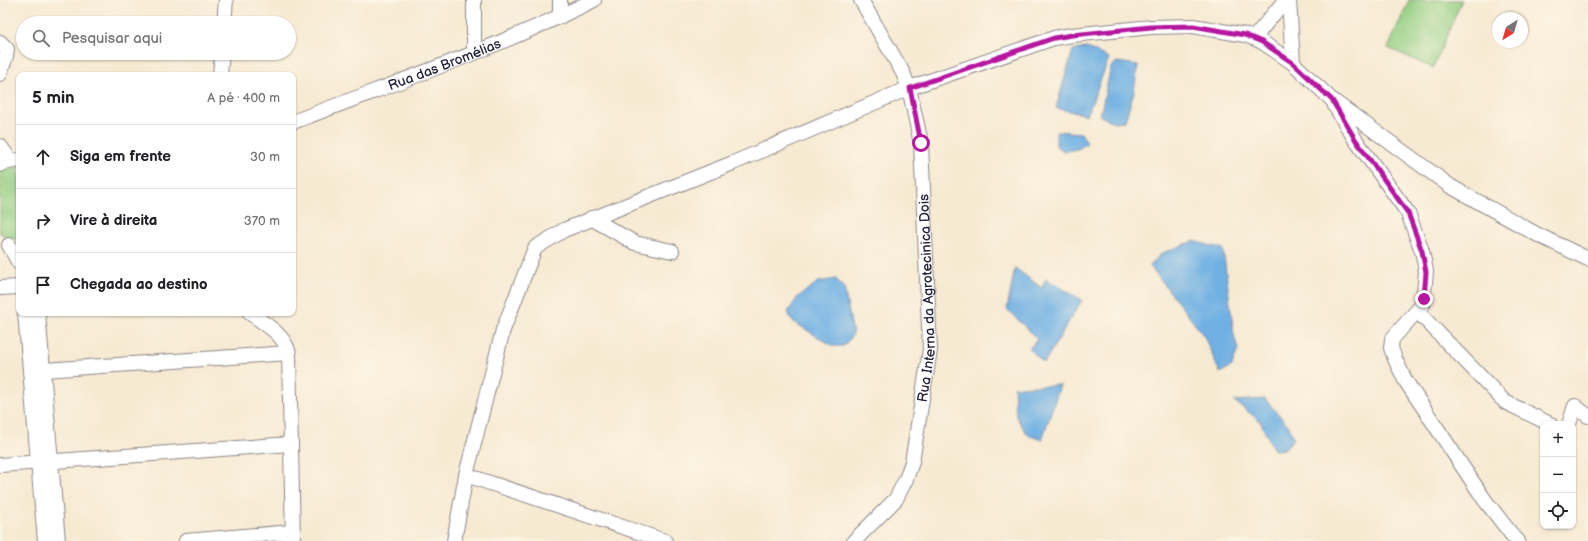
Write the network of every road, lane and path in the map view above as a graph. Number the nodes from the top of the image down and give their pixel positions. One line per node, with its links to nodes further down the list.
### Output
1 (226, 0): 8 (street)
2 (474, 0): 12 (street)
3 (560, 0): 9 (street)
4 (594, 0): 9 (street, Rua das Bromélias)
5 (861, 0): 17 (street, Rua Interna da Agrotecinica Dois)
6 (1285, 0): 10 (street)
7 (1289, 0): 14 (street)
8 (225, 16)
9 (560, 17): 12 (street, Rua das Bromélias)
10 (1254, 38): 14 (street); 17 (street)
11 (0, 42): 16 (street)
12 (474, 53): 19 (street, Rua das Bromélias)
13 (221, 60): 15 (street)
14 (1293, 63): 18 (street)
15 (220, 72)
16 (0, 74)
17 (910, 88): 22 (street); 50 (street, Rua Interna da Agrotecinica Dois)
18 (1332, 100): 24 (street); 31 (street)
19 (296, 121)
20 (0, 146): 21 (street)
21 (10, 162)
22 (591, 218): 25 (street); 43 (street)
23 (9, 244): 26 (street)
24 (1567, 248): 27 (street); 28 (street)
25 (672, 251)
26 (16, 257)
27 (1588, 259)
28 (1588, 270)
29 (16, 287): 30 (street)
30 (0, 288)
31 (1418, 312): 38 (street); 51 (street)
32 (25, 316): 36 (street)
33 (38, 316): 36 (street)
34 (254, 316): 35 (street)
35 (289, 353): 36 (street); 40 (street)
36 (36, 370): 41 (street)
37 (1588, 416): 39 (street)
38 (1544, 421)
39 (1569, 421)
40 (291, 444): 41 (street); 44 (street)
41 (45, 462): 42 (street); 45 (street); 46 (street)
42 (0, 465)
43 (466, 475): 48 (street); 49 (street)
44 (293, 537): 47 (street)
45 (45, 541)
46 (58, 541)
47 (186, 541)
48 (454, 541)
49 (665, 541)
50 (854, 541)
51 (1518, 541)

